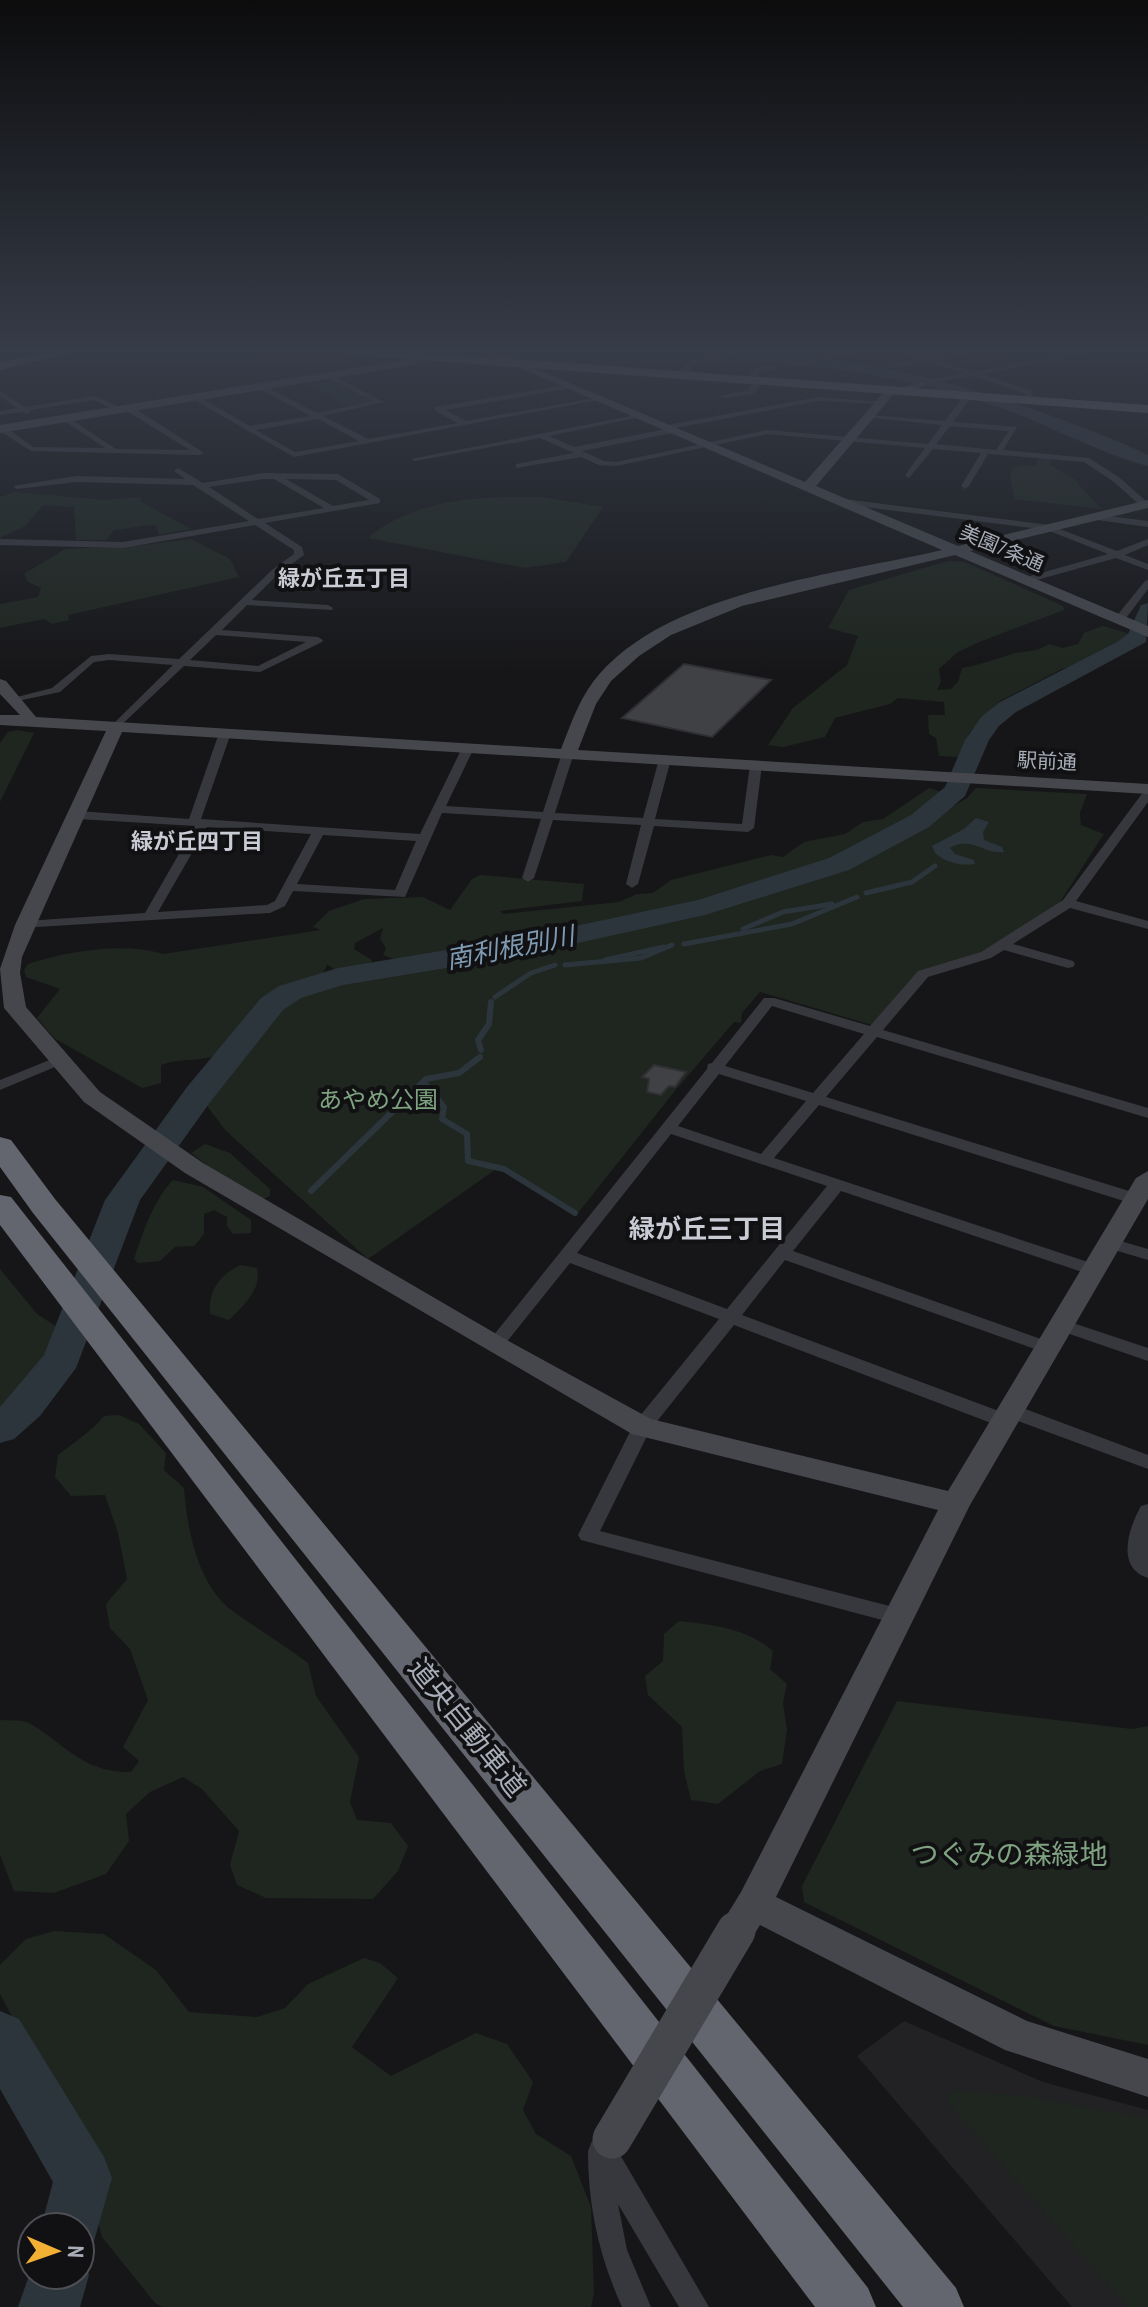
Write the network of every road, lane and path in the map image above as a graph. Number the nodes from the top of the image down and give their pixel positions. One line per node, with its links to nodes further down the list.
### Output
1 (550, 459): 9 (street)
2 (593, 459): 3 (street)
3 (641, 459)
4 (742, 459): 16 (street, 美園7条通)
5 (832, 459): 16 (street)
6 (922, 459): 11 (street)
7 (981, 459): 15 (street)
8 (1071, 459): 18 (street)
9 (519, 466)
10 (178, 471): 13 (street)
11 (909, 475)
12 (276, 476): 13 (street); 19 (street); 19 (street)
13 (198, 484): 14 (street); 21 (street)
14 (17, 486)
15 (965, 486)
16 (808, 487): 17 (street, 美園7条通)
17 (844, 502): 23 (street); 26 (street, 美園7条通)
18 (1147, 504): 20 (street)
19 (334, 510): 21 (street)
20 (1093, 517): 22 (street); 23 (street)
21 (260, 522): 24 (street); 31 (street)
22 (1148, 524)
23 (1049, 528): 26 (street); 27 (street)
24 (0, 542)
25 (1148, 542): 27 (street)
26 (955, 550): 29 (street, 美園7条通); 44 (street)
27 (1116, 555): 28 (street); 29 (street)
28 (1148, 567)
29 (1026, 580): 33 (street, 美園7条通)
30 (1148, 583): 33 (street)
31 (245, 602): 32 (street); 34 (street)
32 (328, 608)
33 (1123, 622): 35 (street, 美園7条通)
34 (214, 632): 36 (street); 36 (street)
35 (1148, 632)
36 (184, 663): 38 (street); 41 (street)
37 (0, 684): 38 (street)
38 (17, 700): 40 (street)
39 (0, 720): 40 (street, 駅前通)
40 (28, 722): 41 (street, 駅前通)
41 (116, 727): 42 (street, 駅前通); 49 (street)
42 (225, 733): 43 (street, 駅前通); 52 (street)
43 (468, 748): 44 (street, 駅前通); 48 (street)
44 (568, 753): 45 (street, 駅前通); 50 (street)
45 (665, 759): 46 (street, 駅前通); 51 (street)
46 (756, 765): 47 (street, 駅前通); 51 (street)
47 (1148, 791): 58 (street)
48 (438, 809): 50 (street); 54 (street)
49 (78, 815): 52 (street); 60 (street)
50 (551, 816): 51 (street); 55 (street)
51 (650, 822): 56 (street)
52 (198, 824): 53 (street); 59 (street)
53 (319, 831): 54 (street); 57 (street)
54 (424, 838): 57 (street)
55 (528, 878)
56 (632, 884)
57 (289, 887): 59 (street)
58 (1068, 903): 61 (street); 62 (street)
59 (149, 917): 60 (street)
60 (25, 925): 65 (street)
61 (1148, 925)
62 (1002, 945): 63 (street); 64 (street)
63 (1068, 964)
64 (876, 1031): 66 (street); 68 (street); 69 (street)
65 (57, 1061): 67 (street); 83 (street)
66 (713, 1067): 68 (street); 70 (street)
67 (0, 1084)
68 (817, 1100): 72 (street); 74 (street)
69 (1148, 1113)
70 (668, 1128): 72 (street); 78 (street)
71 (0, 1146): 98 (highway, 道央自動車道)
72 (763, 1161): 73 (street)
73 (836, 1186): 77 (street); 80 (street)
74 (1142, 1189): 76 (street)
75 (0, 1204): 97 (highway, 道央自動車道)
76 (1110, 1243): 79 (street); 80 (street)
77 (781, 1253): 81 (street); 82 (street)
78 (566, 1255): 81 (street); 83 (street)
79 (1148, 1255)
80 (1094, 1270): 82 (street)
81 (729, 1318): 85 (street); 86 (street)
82 (1056, 1337): 84 (street); 85 (street)
83 (495, 1345): 86 (street)
84 (1148, 1355)
85 (1009, 1416): 87 (street); 88 (street)
86 (642, 1427): 88 (street); 91 (street)
87 (1148, 1462)
88 (956, 1504): 91 (street)
89 (1148, 1511): 90 (street)
90 (1148, 1570)
91 (901, 1617): 92 (street)
92 (745, 1918): 93 (street); 94 (street, bridge)
93 (1148, 2078)
94 (607, 2145): 95 (street); 96 (street)
95 (637, 2307)
96 (695, 2307)
97 (849, 2307)
98 (937, 2307)

